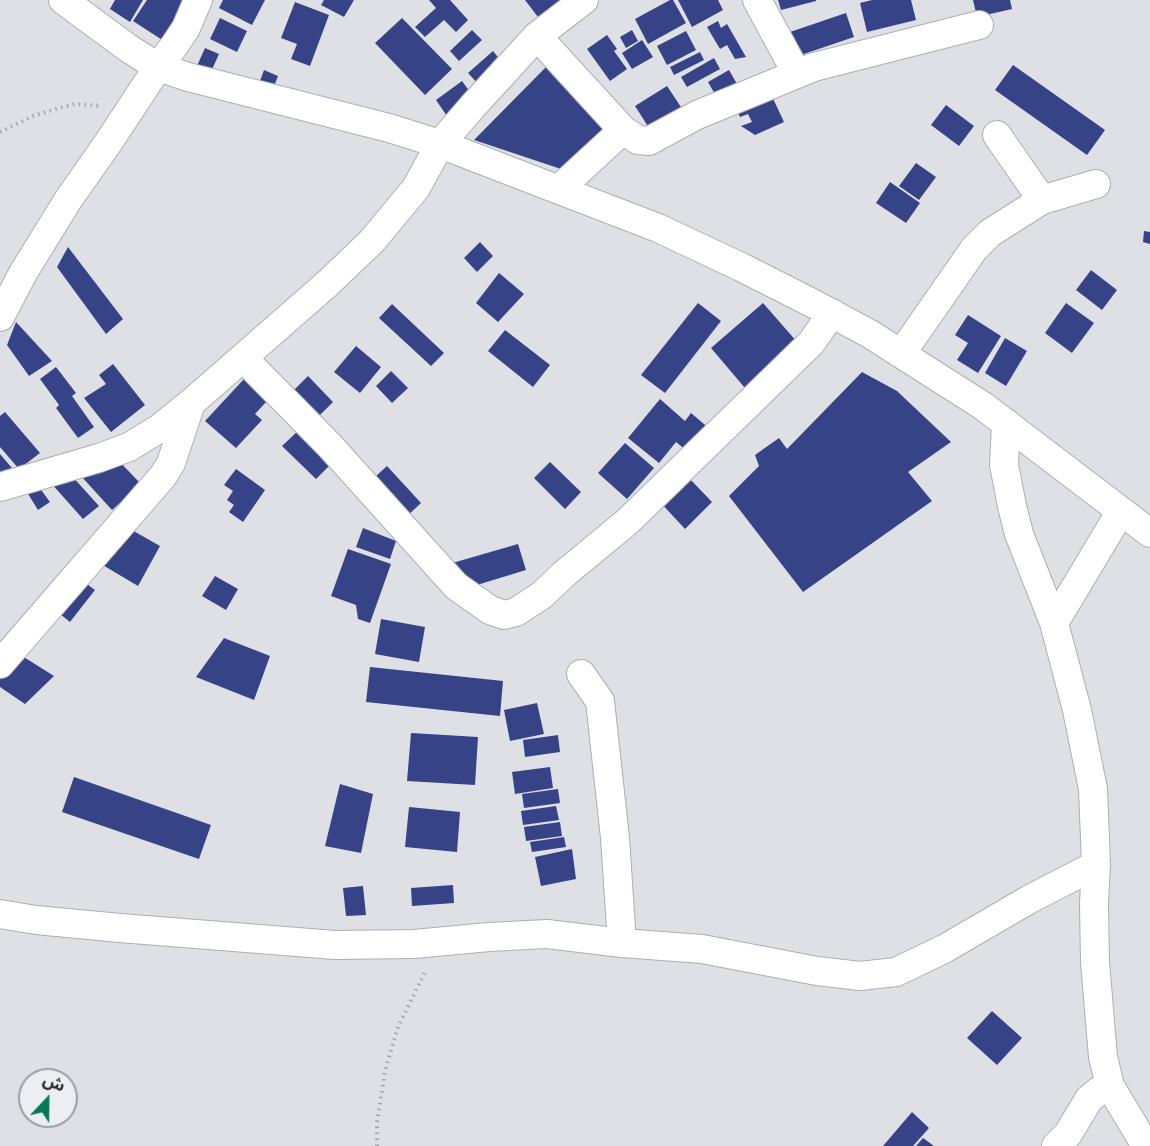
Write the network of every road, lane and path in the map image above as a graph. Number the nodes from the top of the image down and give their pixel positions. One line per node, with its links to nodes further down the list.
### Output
1 (63, 0): 7 (street)
2 (198, 0): 7 (street)
3 (584, 0): 6 (street)
4 (757, 0): 8 (street)
5 (980, 25): 8 (street)
6 (537, 36): 10 (street); 13 (street)
7 (158, 67): 9 (street); 13 (street)
8 (797, 74): 10 (street)
9 (130, 110): 11 (path); 18 (street)
10 (623, 130): 15 (street)
11 (0, 132)
12 (997, 135): 16 (street)
13 (440, 144): 15 (street); 20 (street)
14 (1096, 184): 16 (street)
15 (559, 189): 17 (street)
16 (1042, 200): 19 (street)
17 (832, 313): 19 (street); 20 (street)
18 (0, 316)
19 (902, 354): 22 (street)
20 (243, 358): 21 (street)
21 (191, 403): 23 (street); 27 (street)
22 (1006, 423): 24 (street); 26 (street)
23 (0, 488)
24 (1122, 511): 25 (street); 26 (street)
25 (1150, 534)
26 (1054, 623): 29 (street)
27 (0, 664)
28 (581, 674): 32 (street)
29 (1096, 866): 32 (street); 33 (street)
30 (0, 914): 31 (street)
31 (441, 942): 32 (street); 34 (path)
32 (622, 943)
33 (1110, 1086): 35 (street); 36 (street)
34 (377, 1146)
35 (1056, 1146)
36 (1146, 1146)

